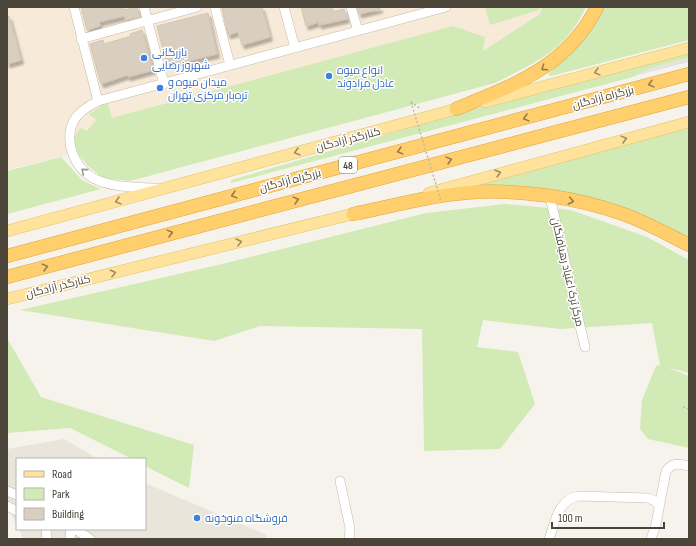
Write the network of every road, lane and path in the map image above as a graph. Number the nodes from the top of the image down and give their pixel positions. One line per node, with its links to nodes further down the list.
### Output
1 (74, 7): 12 (street)
2 (144, 7): 10 (street)
3 (197, 7): 10 (street)
4 (215, 7): 15 (street)
5 (284, 7): 13 (street)
6 (351, 7): 11 (street)
7 (446, 7): 9 (street)
8 (597, 7): 21 (highway, one-way to 21)
9 (422, 10): 11 (street)
10 (148, 21): 12 (street); 17 (street)
11 (358, 31): 13 (street)
12 (81, 39): 19 (street)
13 (295, 48): 15 (street)
14 (689, 48): 21 (main road, کنارگذر آزادگان, one-way to 21)
15 (230, 65): 17 (street)
16 (689, 74): 29 (highway, بزرگراه آزادگان / 48, one-way to 29)
17 (164, 84): 19 (street)
18 (689, 97): 30 (highway, بزرگراه آزادگان / 48, one-way to 18)
19 (98, 102): 23 (street, one-way to 19)
20 (411, 102): 25 (path, bridge)
21 (456, 109): 23 (main road, کنارگذر آزادگان, one-way to 23)
22 (689, 122): 26 (main road, کنارگذر آزادگان, one-way to 22)
23 (162, 188): 27 (main road, کنارگذر آزادگان, one-way to 27)
24 (550, 197): 26 (highway); 28 (highway, one-way to 28); 32 (street, مرکز ترک اعتیاد رهیافتگان)
25 (442, 201)
26 (353, 214): 31 (main road, کنارگذر آزادگان, one-way to 26)
27 (7, 231)
28 (689, 245)
29 (7, 256)
30 (7, 277)
31 (7, 299)
32 (585, 346)
33 (683, 407): 34 (path)
34 (689, 409)
35 (689, 466): 38 (street)
36 (340, 482): 42 (street)
37 (7, 506): 39 (street)
38 (659, 506): 43 (street); 44 (street)
39 (16, 510)
40 (76, 530): 41 (street)
41 (90, 539)
42 (349, 539)
43 (549, 539)
44 (651, 539)

